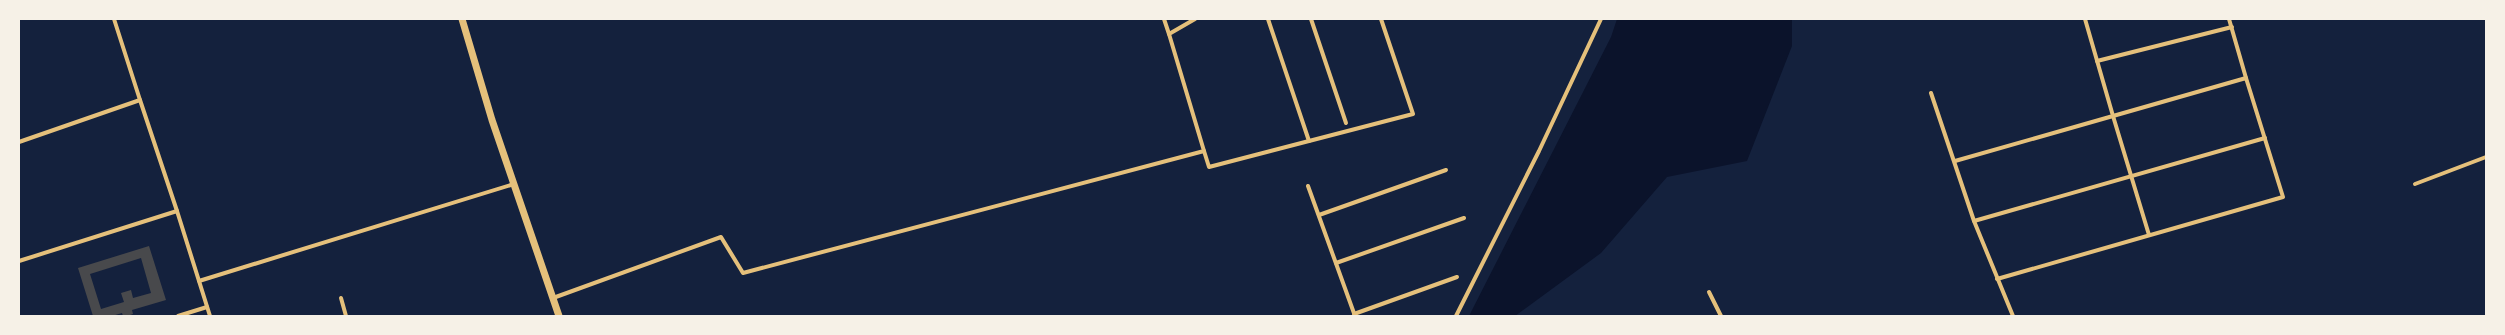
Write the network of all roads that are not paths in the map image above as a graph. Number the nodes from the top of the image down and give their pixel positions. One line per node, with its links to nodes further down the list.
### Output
1 (114, 19): 16 (street)
2 (462, 19): 27 (main road)
3 (1164, 19): 12 (street)
4 (1195, 19): 12 (street)
5 (1268, 19): 20 (street)
6 (1311, 19): 18 (street)
7 (1381, 19): 20 (street)
8 (1601, 19): 49 (street)
9 (2085, 19): 13 (street)
10 (2230, 19): 11 (street)
11 (2232, 27): 13 (street); 14 (street)
12 (1169, 34): 22 (street)
13 (2097, 61): 17 (street)
14 (2246, 78): 17 (street); 19 (street)
15 (1931, 93): 24 (street)
16 (140, 100): 21 (street); 30 (street)
17 (2113, 116): 24 (street); 26 (street)
18 (1346, 123)
19 (2265, 138): 26 (street); 34 (street)
20 (1309, 141): 22 (street)
21 (19, 142)
22 (1204, 151): 42 (street)
23 (2486, 157): 28 (street)
24 (1955, 160): 33 (street)
25 (1446, 170): 31 (street)
26 (2131, 175): 33 (street); 34 (street)
27 (514, 184): 39 (street); 42 (main road)
28 (2414, 184)
29 (1308, 186): 31 (street)
30 (177, 210): 35 (street); 39 (street)
31 (1319, 215): 36 (street)
32 (1464, 218): 36 (street)
33 (1974, 221): 38 (street)
34 (2149, 236): 38 (street)
35 (19, 261)
36 (1336, 263): 44 (street)
37 (1457, 278): 44 (street)
38 (1997, 279): 51 (street)
39 (199, 281): 43 (street)
40 (1709, 292): 50 (street)
41 (341, 298): 47 (street)
42 (553, 298): 48 (main road)
43 (207, 307): 45 (street); 46 (street)
44 (1354, 315)
45 (178, 316)
46 (210, 316)
47 (346, 316)
48 (559, 316)
49 (1456, 316)
50 (1721, 316)
51 (2012, 316)

